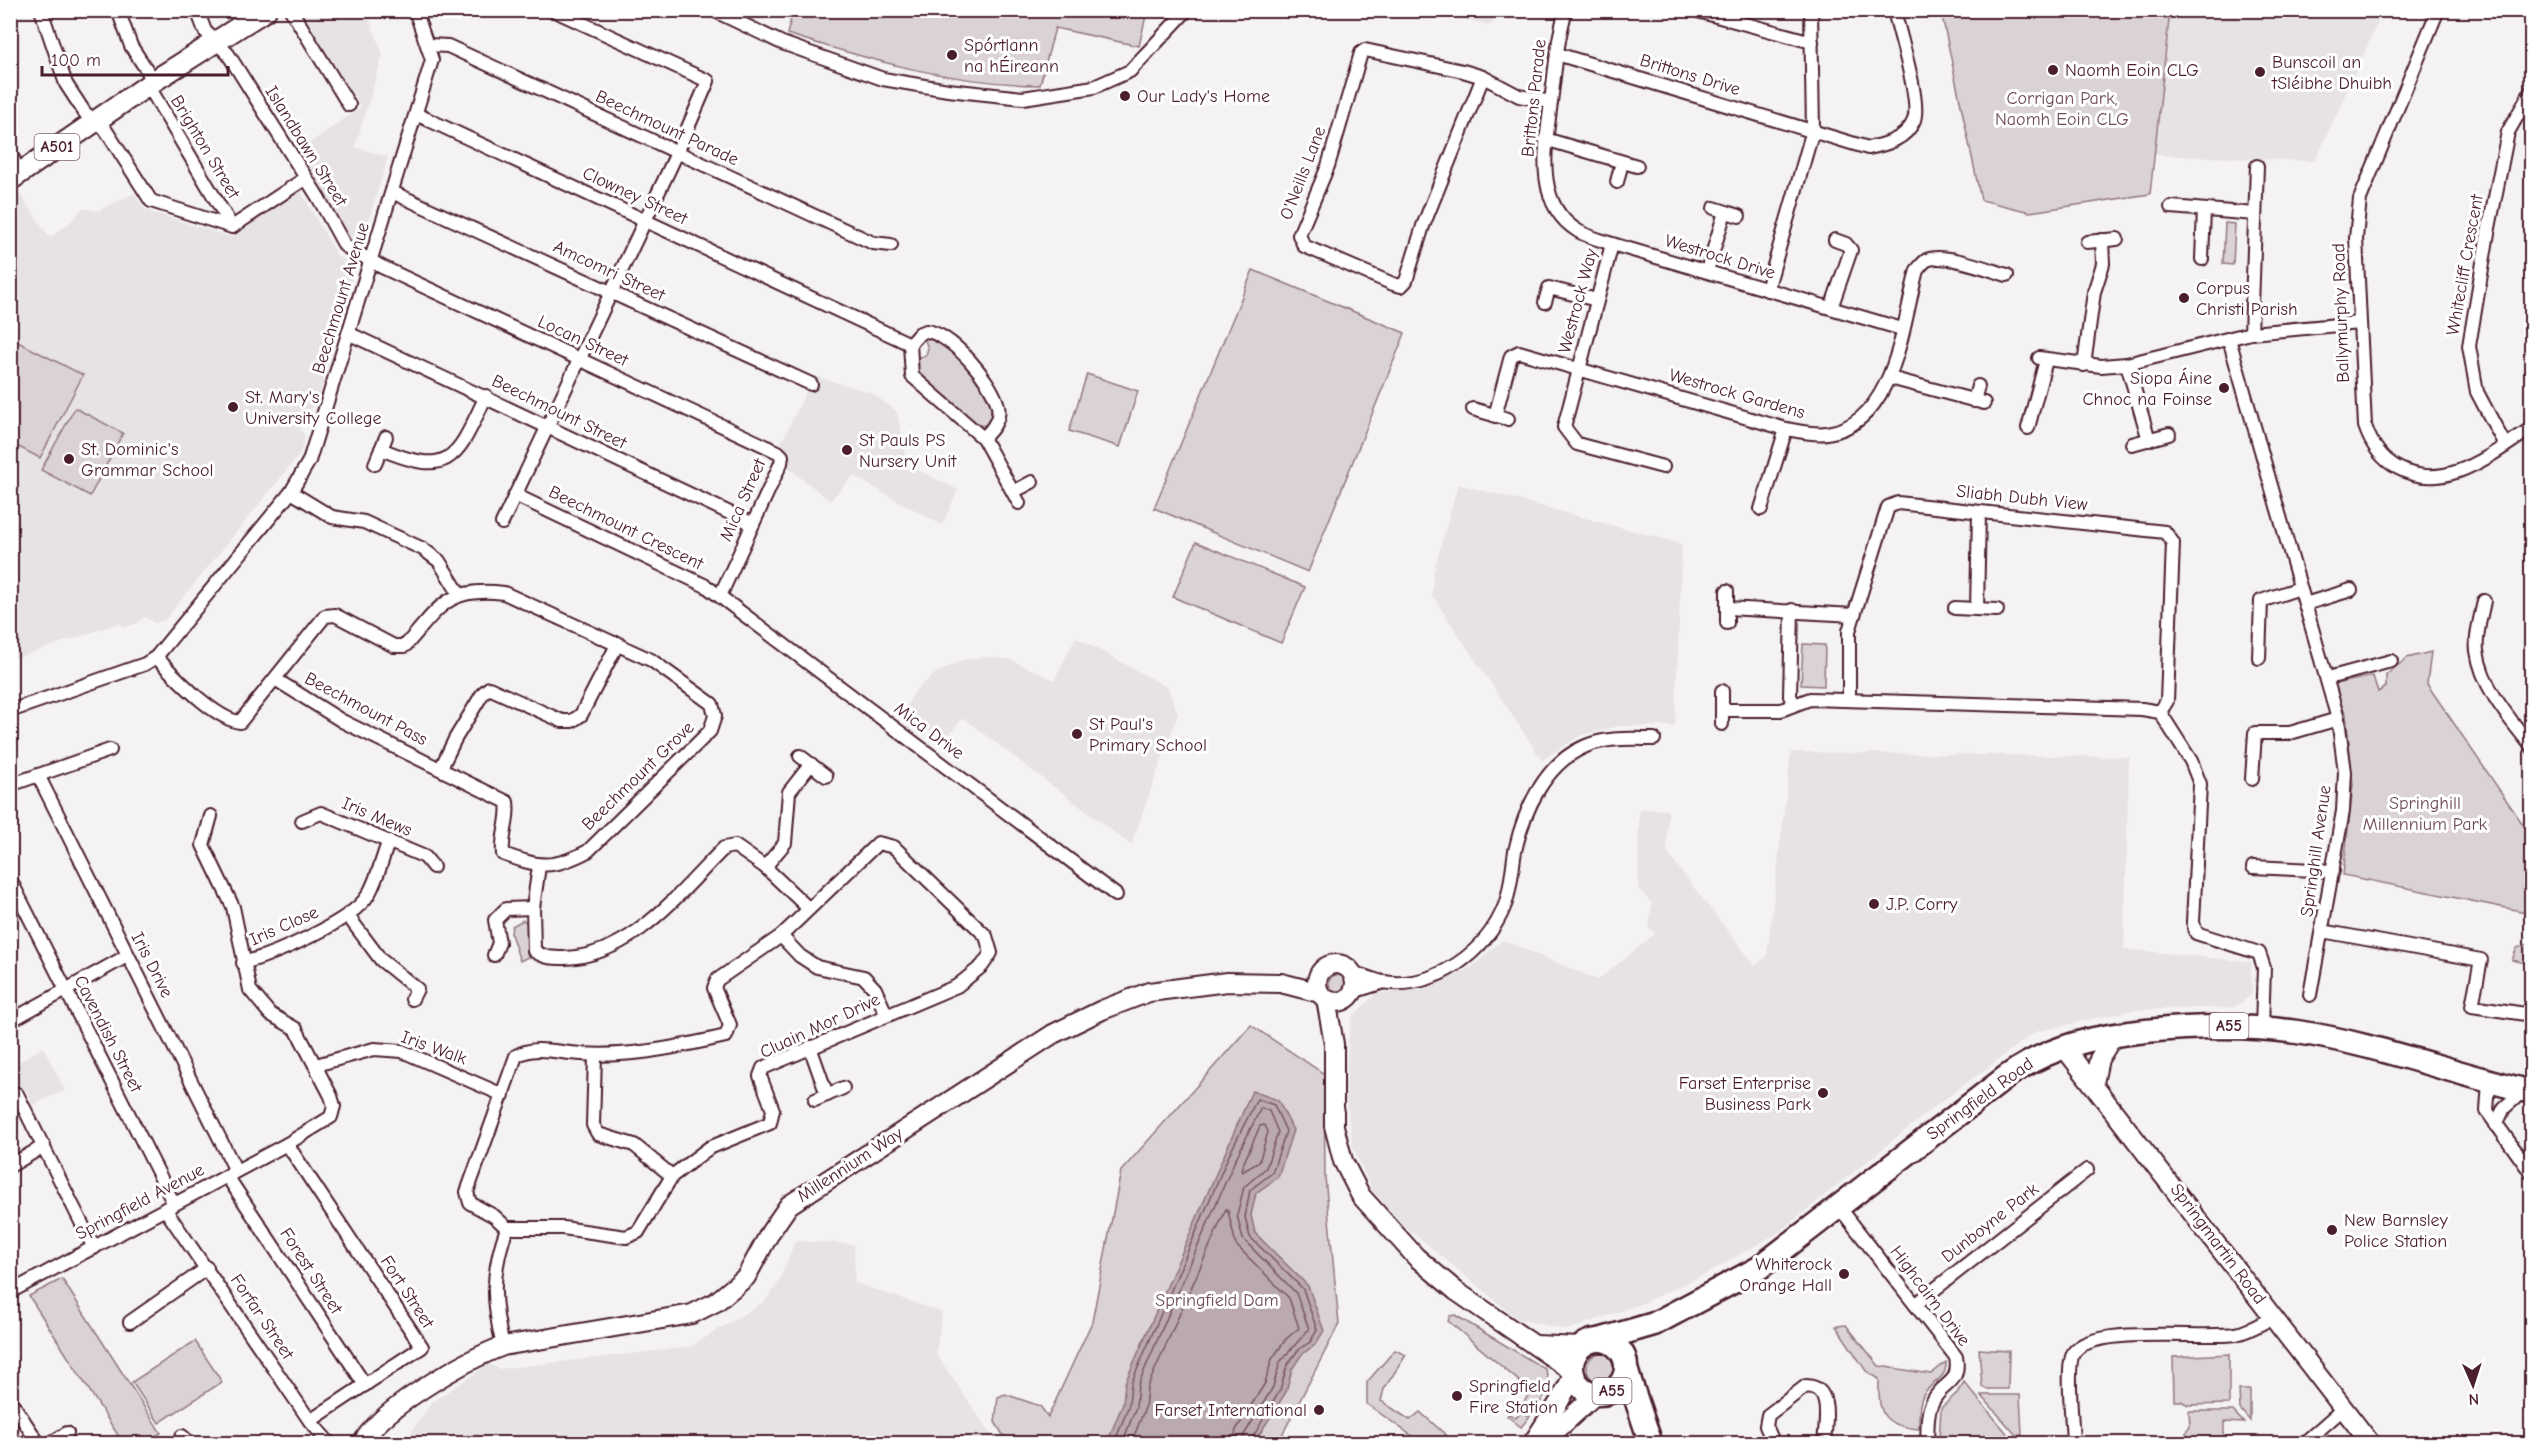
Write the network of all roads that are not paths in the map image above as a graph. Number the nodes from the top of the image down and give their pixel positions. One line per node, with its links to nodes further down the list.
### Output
1 (41, 10): 25 (street)
2 (118, 10): 20 (street, Brighton Street)
3 (197, 10): 15 (street, Islandbawn Street)
4 (266, 10): 15 (main road, A501)
5 (291, 10): 23 (street)
6 (415, 10): 17 (street, Beechmount Avenue)
7 (553, 10): 28 (street)
8 (713, 10): 9 (street)
9 (1187, 10)
10 (1566, 10): 18 (street, Brittons Parade)
11 (1694, 10): 16 (street)
12 (1810, 10): 16 (street)
13 (1894, 10): 26 (street, Brittons Drive)
14 (2438, 10): 58 (street, Ballymurphy Road)
15 (215, 41): 20 (main road, A501); 33 (street, Islandbawn Street)
16 (1812, 42): 26 (street)
17 (428, 45): 24 (street, Beechmount Avenue); 28 (street, Beechmount Parade)
18 (1557, 54): 22 (street, Brittons Parade); 26 (street, Brittons Drive)
19 (1483, 77): 19 (street, O'Neills Lane); 22 (street, O'Neills Lane)
20 (151, 83): 25 (main road, A501); 42 (street, Brighton Street)
21 (2532, 90): 84 (street, Whitecliff Crescent)
22 (1551, 102): 27 (street, Brittons Parade)
23 (349, 105)
24 (416, 114): 36 (street, Beechmount Avenue); 41 (street, Clowney Street)
25 (95, 122): 32 (main road, A501); 42 (street)
26 (1813, 130): 53 (street)
27 (1545, 139): 29 (street); 35 (street, Brittons Parade)
28 (677, 153): 41 (street); 48 (street, Beechmount Parade)
29 (1622, 162): 30 (street); 34 (street)
30 (1637, 166)
31 (2257, 166): 39 (street)
32 (13, 171)
33 (306, 178): 42 (street); 50 (street, Islandbawn Street)
34 (1617, 182)
35 (1548, 190): 47 (street, Westrock Drive)
36 (392, 192): 50 (street, Beechmount Avenue); 54 (street, Amcomri Street)
37 (2171, 207): 38 (street)
38 (2204, 210): 39 (street); 49 (street)
39 (2255, 214): 60 (street)
40 (1739, 216): 51 (street)
41 (645, 220): 54 (street); 63 (street, Clowney Street)
42 (232, 227)
43 (2117, 238): 45 (street)
44 (1835, 240): 57 (street)
45 (2102, 240): 46 (street); 66 (street)
46 (2087, 242)
47 (1612, 244): 51 (street, Westrock Drive); 55 (street, Westrock Way)
48 (891, 245)
49 (2202, 259)
50 (372, 261): 61 (street, Beechmount Avenue); 64 (street, Locan Street)
51 (1707, 271): 53 (street, Westrock Drive)
52 (2007, 275): 59 (street, Westrock Gardens)
53 (1767, 290): 57 (street, Westrock Drive)
54 (610, 292): 64 (street); 69 (street, Amcomri Street)
55 (1597, 300): 56 (street); 67 (street, Westrock Way)
56 (1545, 303)
57 (1831, 308): 59 (street, Westrock Drive)
58 (2360, 323): 60 (street); 84 (street, Ballymurphy Road)
59 (1902, 329): 68 (street, Westrock Gardens)
60 (2251, 333): 62 (street)
61 (350, 334): 71 (street, Beechmount Street); 90 (street, Beechmount Avenue)
62 (2229, 339): 65 (street); 96 (street, Springhill Avenue)
63 (910, 344): 81 (street); 81 (street)
64 (580, 359): 75 (street); 86 (street, Locan Street)
65 (2127, 364): 66 (street); 82 (street)
66 (2084, 365): 76 (street)
67 (1579, 368): 73 (street, Westrock Gardens); 78 (street, Westrock Gardens); 88 (street, Westrock Way)
68 (1890, 378): 70 (street); 78 (street, Westrock Gardens)
69 (811, 384)
70 (1978, 386)
71 (486, 396): 75 (street, Beechmount Street); 85 (street)
72 (1473, 409): 73 (street)
73 (1495, 416): 74 (street)
74 (1508, 420)
75 (548, 426): 91 (street); 95 (street, Beechmount Street)
76 (2028, 428)
77 (2532, 428): 84 (street, Ballymurphy Road)
78 (1786, 429): 92 (street)
79 (2169, 434): 82 (street)
80 (386, 437): 85 (street)
81 (983, 438): 89 (street)
82 (2149, 440): 83 (street)
83 (2132, 444)
84 (2505, 445)
85 (381, 449): 87 (street)
86 (778, 452): 95 (street, Mica Street)
87 (375, 464)
88 (1663, 467)
89 (1032, 482)
90 (291, 492): 99 (street); 111 (street, Beechmount Avenue)
91 (515, 495): 94 (street); 100 (street, Beechmount Crescent)
92 (1761, 509)
93 (1979, 512): 105 (street); 108 (street, Sliabh Dubh View); 121 (street, Sliabh Dubh View)
94 (502, 523)
95 (753, 524): 100 (street, Mica Street)
96 (2300, 588): 102 (street, Springhill Avenue); 112 (street)
97 (2351, 590): 102 (street)
98 (1727, 591): 103 (street)
99 (460, 596): 110 (street, Beechmount Grove); 115 (street)
100 (720, 596): 143 (street, Mica Drive)
101 (2484, 601): 125 (street)
102 (2305, 604): 114 (street, Springhill Avenue)
103 (1727, 608): 106 (street); 109 (street)
104 (1955, 608): 105 (street)
105 (1977, 609): 107 (street)
106 (1792, 610): 108 (street); 118 (street)
107 (1997, 610)
108 (1854, 615): 117 (street, Sliabh Dubh View)
109 (1727, 622)
110 (618, 643): 129 (street); 137 (street, Beechmount Grove)
111 (156, 657): 115 (street); 120 (street)
112 (2259, 658)
113 (2391, 661): 114 (street)
114 (2328, 678): 122 (street, Springhill Avenue)
115 (275, 679): 129 (street, Beechmount Pass)
116 (1722, 691): 119 (street)
117 (1849, 700): 118 (street); 121 (street)
118 (1794, 704): 119 (street)
119 (1722, 710): 123 (street)
120 (10, 711)
121 (2160, 712): 163 (street)
122 (2338, 719): 132 (street); 141 (street, Springhill Avenue)
123 (1722, 724)
124 (1654, 739): 154 (street)
125 (2532, 747)
126 (110, 750): 130 (street)
127 (800, 756): 128 (street)
128 (811, 764): 131 (street); 139 (street)
129 (441, 768): 137 (street, Beechmount Pass)
130 (38, 775): 133 (street); 150 (street, Iris Drive)
131 (826, 776)
132 (2252, 779)
133 (10, 785)
134 (211, 816): 151 (street)
135 (302, 821): 136 (street, Iris Mews)
136 (388, 843): 138 (street, Iris Mews); 146 (street, Iris Close)
137 (539, 866): 144 (street)
138 (433, 867)
139 (765, 867): 144 (street); 145 (street)
140 (2253, 867): 141 (street)
141 (2333, 871): 147 (street, Springhill Avenue)
142 (10, 879): 156 (street, Cavendish Street)
143 (1116, 895)
144 (533, 908): 149 (street)
145 (808, 908): 148 (street, Cluain Mor Drive); 160 (street, Cluain Mor Drive)
146 (348, 916): 151 (street, Iris Close); 159 (street)
147 (2322, 931): 157 (street, Springhill Avenue); 161 (street)
148 (781, 936): 160 (street); 167 (street, Cluain Mor Drive)
149 (494, 955)
150 (127, 956): 156 (street); 180 (street, Iris Drive)
151 (243, 963): 168 (street, Iris Close)
152 (1321, 973): 153 (street); 155 (street, Millennium Way); 158 (street)
153 (1353, 973): 154 (street); 158 (street)
154 (1384, 982): 158 (street)
155 (1281, 983): 158 (street, Millennium Way); 195 (street, Millennium Way)
156 (65, 989): 162 (street); 183 (street, Cavendish Street)
157 (2310, 994)
158 (1336, 996): 194 (street)
159 (411, 999)
160 (886, 1014): 166 (street, Cluain Mor Drive)
161 (2532, 1015)
162 (10, 1021)
163 (2262, 1028): 164 (highway, Springfield Road / A55); 169 (highway, Springfield Road / A55)
164 (2114, 1035): 165 (highway, Springfield Road / A55); 170 (street)
165 (2063, 1046): 170 (street, Springmartin Road); 184 (highway, Springfield Road / A55)
166 (810, 1047): 171 (street); 182 (street, Cluain Mor Drive)
167 (595, 1056): 174 (street, Cluain Mor Drive); 182 (street)
168 (316, 1065): 174 (street, Iris Walk); 176 (street, Iris Close)
169 (2489, 1081): 172 (highway, Springfield Road / A55); 175 (street)
170 (2094, 1083): 190 (street, Springmartin Road)
171 (843, 1088)
172 (2528, 1091): 175 (street)
173 (17, 1094): 177 (street)
174 (503, 1095): 185 (street, Cluain Mor Drive)
175 (2496, 1125): 181 (street)
176 (287, 1144): 180 (street, Springfield Avenue); 198 (street, Fort Street)
177 (44, 1146): 178 (street); 186 (street)
178 (10, 1166)
179 (2087, 1170): 189 (street, Dunboyne Park)
180 (231, 1173): 183 (street, Springfield Avenue); 198 (street, Forest Street)
181 (2532, 1174)
182 (672, 1176): 185 (street, Cluain Mor Drive)
183 (170, 1206): 186 (street, Springfield Avenue); 187 (street, Forfar Street)
184 (1839, 1207): 189 (street, Highcairn Drive); 192 (highway, Springfield Road / A55)
185 (507, 1228): 195 (street)
186 (94, 1248): 188 (street, Springfield Avenue)
187 (207, 1268): 191 (street); 203 (street, Forfar Street)
188 (10, 1292)
189 (1916, 1304): 214 (street, Highcairn Drive)
190 (2274, 1317): 201 (street, Springmartin Road); 215 (street)
191 (130, 1322)
192 (1654, 1324): 193 (highway, Springfield Road / A55); 196 (highway, Springfield Road / A55)
193 (1589, 1343): 194 (street); 196 (highway, A55); 197 (highway, A55)
194 (1536, 1345): 197 (street)
195 (503, 1346): 208 (street, Millennium Way)
196 (1626, 1365): 199 (highway, A55); 202 (highway, A55)
197 (1572, 1374): 199 (highway, A55); 209 (street)
198 (365, 1385): 203 (street, Fort Street)
199 (1601, 1394): 202 (highway, A55); 210 (street)
200 (10, 1400): 205 (street)
201 (2345, 1407): 216 (street); 217 (street, Springmartin Road)
202 (1638, 1412): 211 (highway, A55)
203 (310, 1421): 207 (street, Forfar Street)
204 (67, 1433): 206 (street)
205 (39, 1443)
206 (49, 1443)
207 (330, 1443)
208 (362, 1443)
209 (1532, 1443)
210 (1542, 1443)
211 (1651, 1443)
212 (1774, 1443): 213 (street)
213 (1824, 1443)
214 (1927, 1443)
215 (2073, 1443)
216 (2303, 1443)
217 (2371, 1443)

